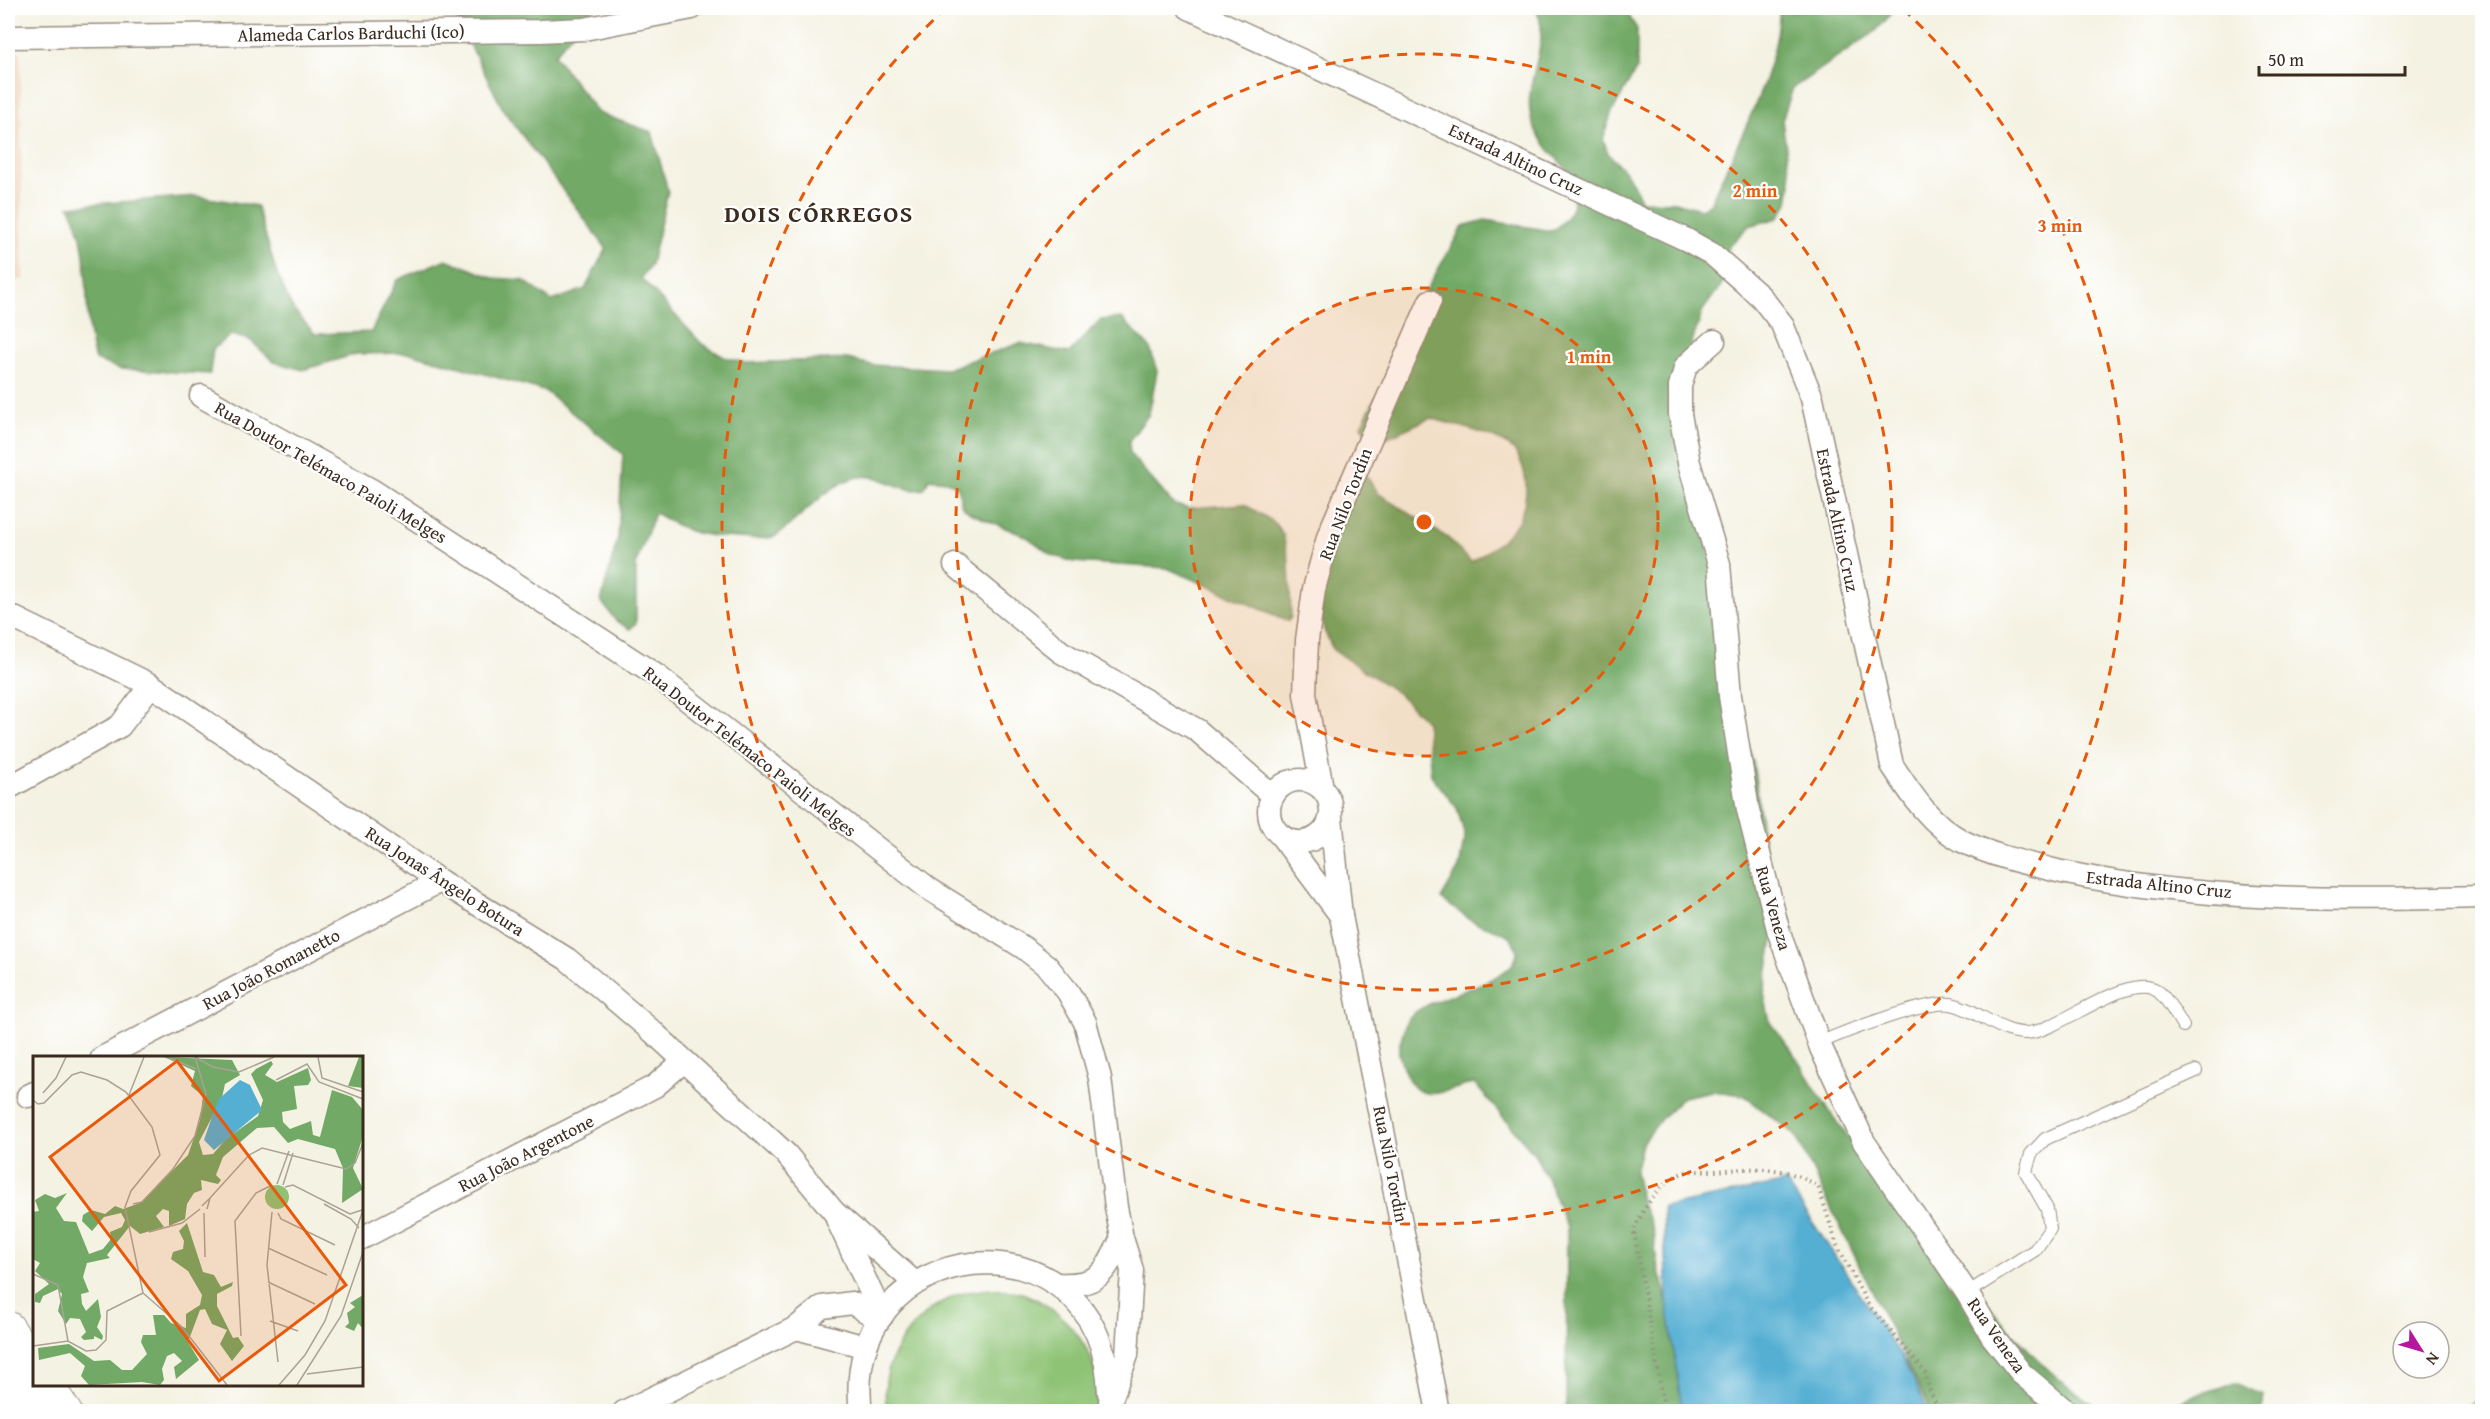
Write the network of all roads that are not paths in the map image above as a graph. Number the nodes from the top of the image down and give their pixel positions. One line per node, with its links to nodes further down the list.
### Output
1 (692, 8): 3 (street, Alameda Carlos Barduchi (Ico))
2 (1189, 8): 16 (street, Estrada Altino Cruz)
3 (8, 37)
4 (1430, 301): 11 (street, Rua Nilo Tordin)
5 (1714, 341): 19 (street, Rua Veneza)
6 (201, 396): 25 (street, Rua Doutor Telémaco Paioli Melges)
7 (955, 565): 12 (street)
8 (8, 615): 9 (street, Rua Jonas Ângelo Botura)
9 (151, 685): 10 (street); 15 (street, Rua Jonas Ângelo Botura)
10 (8, 788)
11 (1322, 788): 12 (street); 13 (street)
12 (1273, 796): 14 (street)
13 (1331, 817): 14 (street); 17 (street, Rua Nilo Tordin)
14 (1282, 837): 17 (street, Rua Nilo Tordin)
15 (440, 881): 20 (street, Rua João Romanetto); 21 (street, Rua Jonas Ângelo Botura)
16 (2482, 897)
17 (1341, 916): 41 (street, Rua Nilo Tordin)
18 (2183, 1026): 19 (lane)
19 (1819, 1043): 28 (street, Rua Veneza)
20 (106, 1056)
21 (684, 1061): 23 (street, Rua Jonas Ângelo Botura); 24 (street, Rua João Argentone)
22 (2196, 1071): 28 (lane)
23 (834, 1212): 26 (street, Rua Jonas Ângelo Botura); 29 (street, Rua Jonas Ângelo Botura)
24 (363, 1237)
25 (1122, 1238): 27 (street); 36 (street, Rua Doutor Telémaco Paioli Melges)
26 (915, 1283): 27 (street); 29 (street)
27 (1057, 1284): 36 (street)
28 (1967, 1293): 42 (street, Rua Veneza)
29 (880, 1318): 31 (street); 32 (street)
30 (8, 1328): 33 (main road)
31 (796, 1328): 32 (street); 39 (street)
32 (866, 1347): 40 (street)
33 (33, 1366)
34 (8, 1378): 37 (main road)
35 (47, 1386): 38 (main road)
36 (1108, 1407)
37 (31, 1412)
38 (65, 1412)
39 (624, 1412)
40 (861, 1412)
41 (1438, 1412)
42 (2067, 1412)

